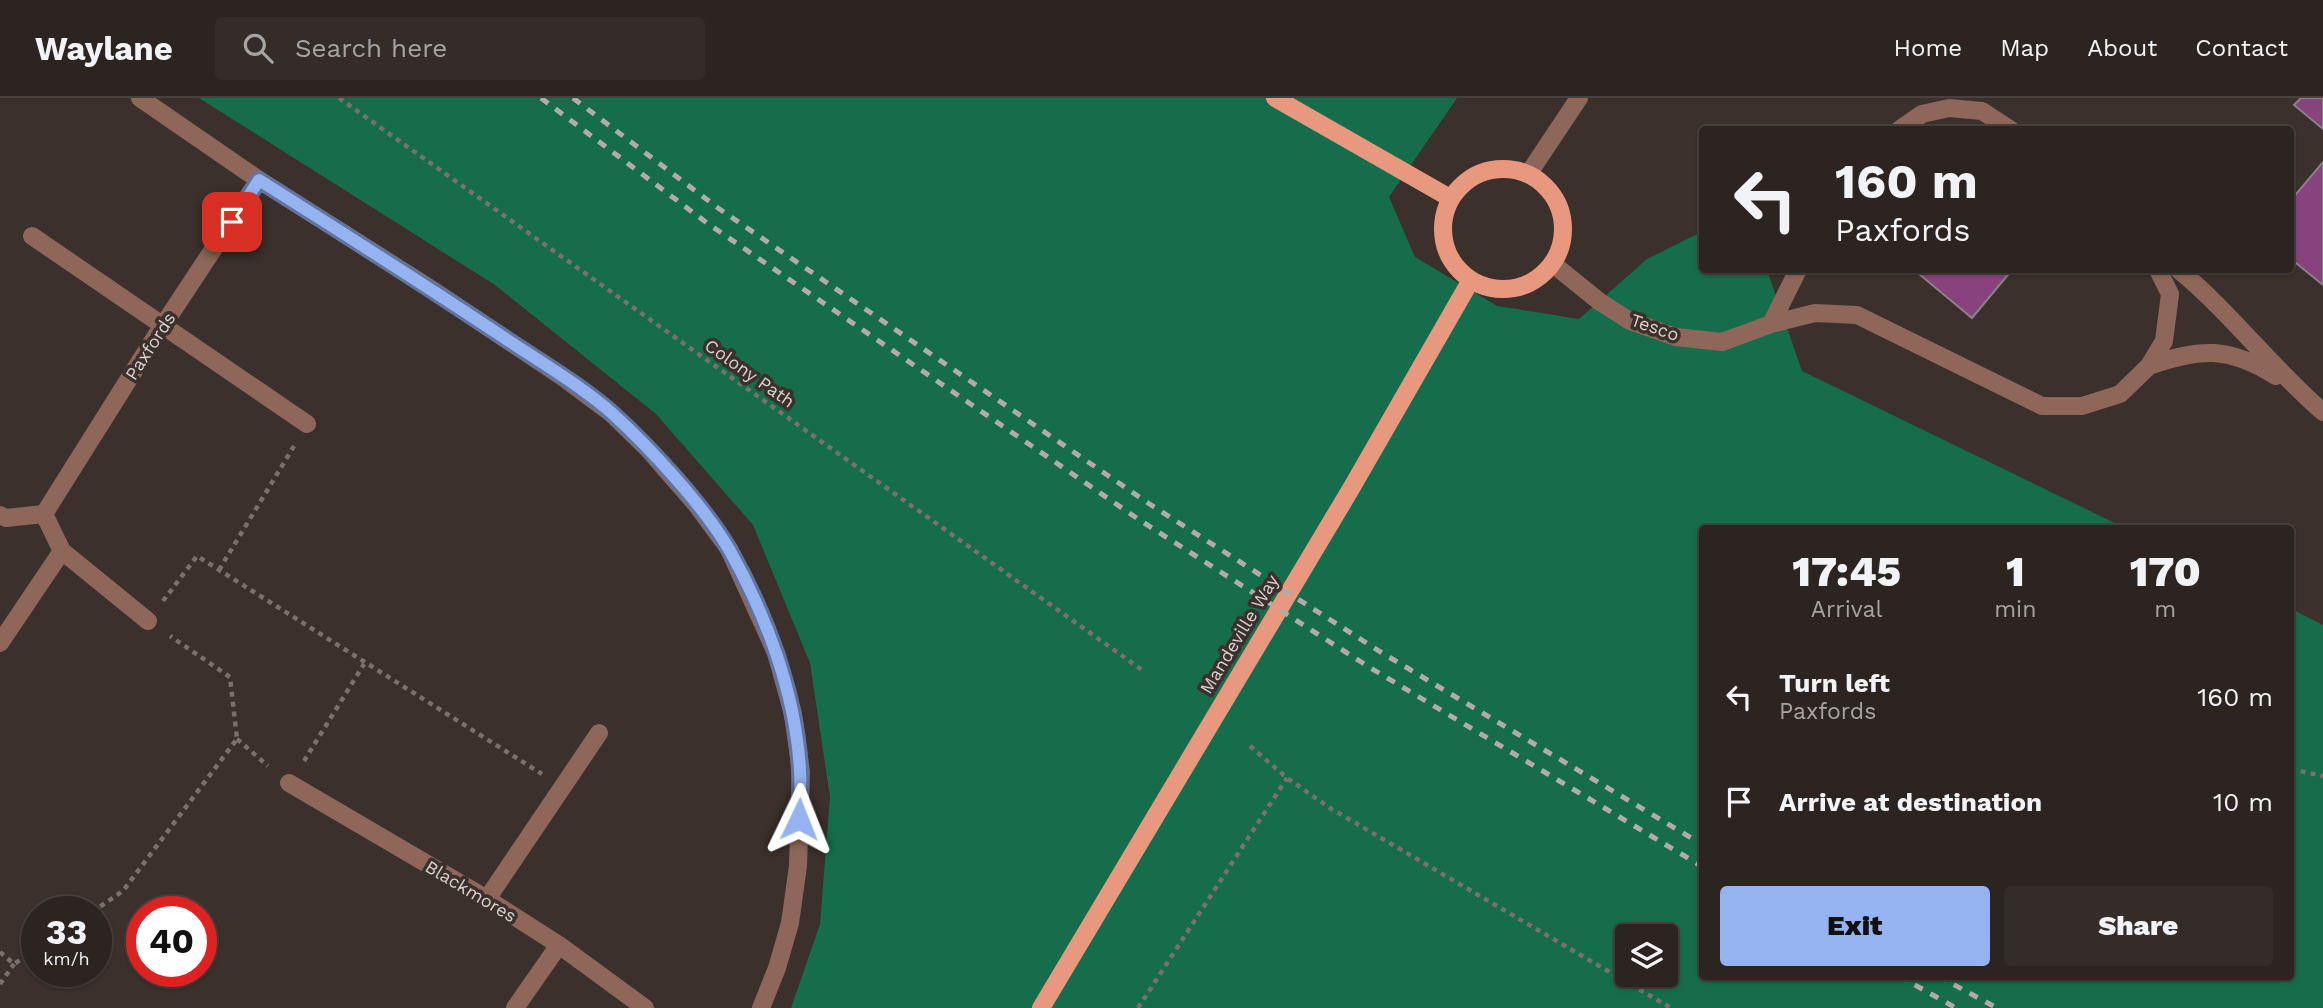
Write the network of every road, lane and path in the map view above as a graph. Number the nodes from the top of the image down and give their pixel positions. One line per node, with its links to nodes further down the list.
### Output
1 (140, 98): 8 (street)
2 (339, 98): 29 (path, Colony Path)
3 (1275, 98): 9 (main road)
4 (1578, 98): 7 (street)
5 (1905, 126): 6 (street)
6 (2005, 126)
7 (1529, 173): 9 (main road); 11 (main road)
8 (259, 180): 17 (street, Paxfords); 47 (street)
9 (1450, 198): 15 (main road)
10 (32, 236): 17 (street)
11 (1553, 264): 15 (main road); 16 (street, Tesco)
12 (1796, 273): 16 (street)
13 (2160, 273): 18 (street)
14 (2183, 273): 19 (street)
15 (1471, 280): 48 (main road, Mandeville Way)
16 (1771, 324): 18 (street, Tesco)
17 (164, 325): 21 (street); 22 (street, Paxfords)
18 (2149, 366): 19 (street)
19 (2296, 389): 20 (street)
20 (2323, 412)
21 (307, 425): 25 (path)
22 (44, 513): 23 (street); 24 (street)
23 (0, 515)
24 (62, 551): 26 (street); 27 (street)
25 (219, 570): 26 (path); 28 (path)
26 (148, 621): 31 (path)
27 (0, 643)
28 (364, 664): 36 (path); 37 (path)
29 (1145, 672)
30 (599, 733): 37 (street)
31 (237, 739): 36 (path); 38 (path)
32 (1250, 746): 35 (path)
33 (2294, 770): 34 (path)
34 (2323, 776)
35 (1287, 778): 49 (path); 50 (path)
36 (289, 783): 39 (street, Blackmores)
37 (562, 787): 39 (street)
38 (112, 898)
39 (487, 899): 40 (street, Blackmores)
40 (559, 945): 45 (street); 46 (street, Blackmores)
41 (0, 952): 43 (path)
42 (21, 959): 43 (path)
43 (14, 964): 44 (path)
44 (0, 984)
45 (515, 1008)
46 (645, 1008)
47 (761, 1008)
48 (1041, 1008)
49 (1139, 1008)
50 (1671, 1008)

